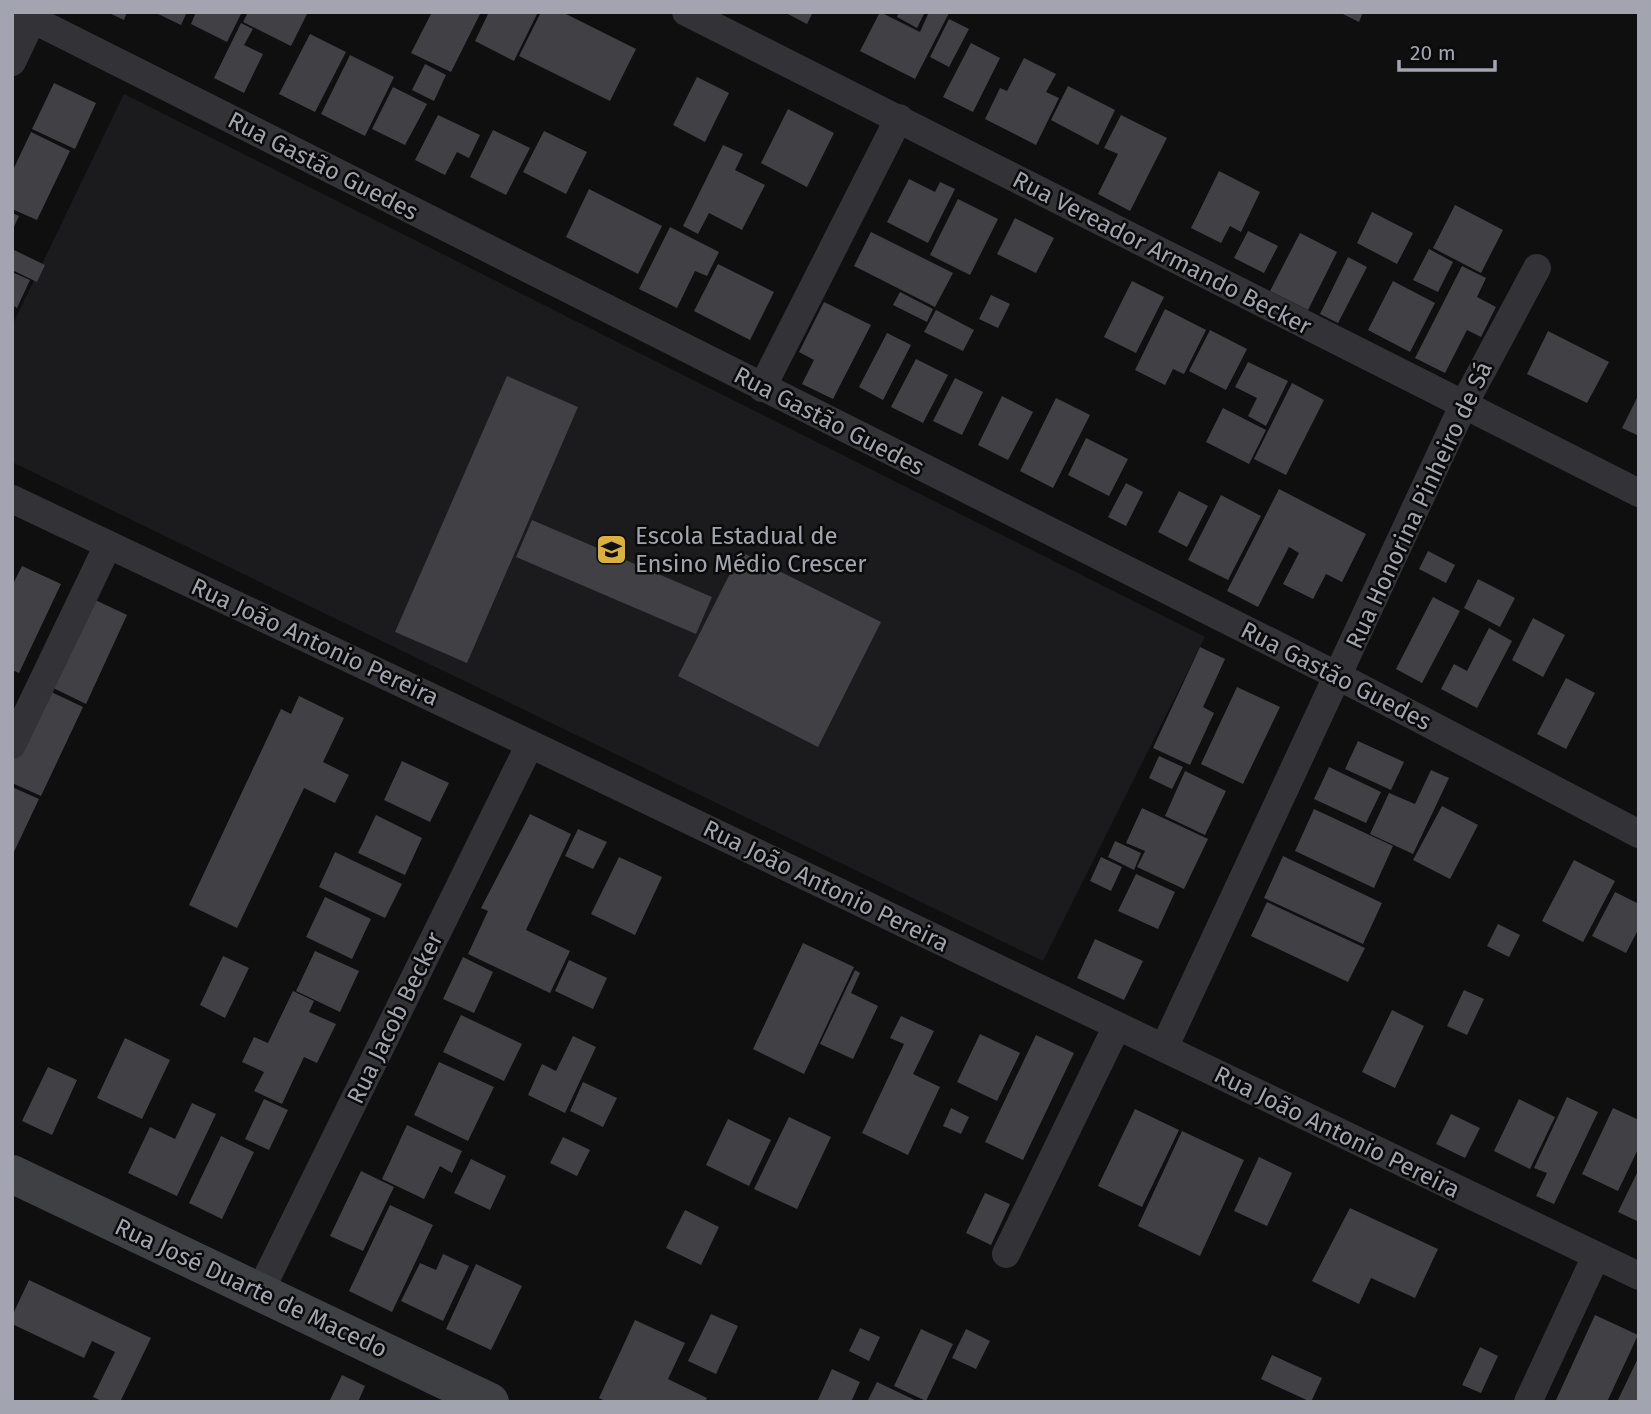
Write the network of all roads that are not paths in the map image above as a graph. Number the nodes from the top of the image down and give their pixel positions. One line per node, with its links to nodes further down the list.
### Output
1 (686, 12): 3 (street, Rua Vereador Armando Becker)
2 (25, 16): 4 (street); 7 (street, Rua Gastão Guedes)
3 (728, 22): 5 (street, Rua Vereador Armando Becker)
4 (12, 62)
5 (899, 118): 7 (street); 8 (street, Rua Vereador Armando Becker)
6 (1537, 268): 8 (street, Rua Honorina Pinheiro de Sá)
7 (762, 388): 12 (street, Rua Gastão Guedes)
8 (1463, 406): 9 (street, Rua Vereador Armando Becker); 12 (street, Rua Honorina Pinheiro de Sá)
9 (1639, 493)
10 (12, 499): 11 (street, Rua João Antonio Pereira)
11 (108, 545): 13 (street, Rua João Antonio Pereira); 14 (street)
12 (1338, 676): 15 (street, Rua Gastão Guedes); 17 (street, Rua Honorina Pinheiro de Sá)
13 (530, 744): 16 (street, Rua João Antonio Pereira); 22 (street, Rua Jacob Becker)
14 (12, 745)
15 (1639, 834)
16 (1116, 1026): 17 (street, Rua João Antonio Pereira); 19 (street)
17 (1164, 1048): 20 (street, Rua João Antonio Pereira)
18 (12, 1174): 22 (street, Rua José Duarte de Macedo)
19 (1006, 1254)
20 (1596, 1256): 21 (street, Rua João Antonio Pereira); 24 (street)
21 (1639, 1276)
22 (260, 1291): 23 (street, Rua José Duarte de Macedo)
23 (489, 1402)
24 (1528, 1402)

